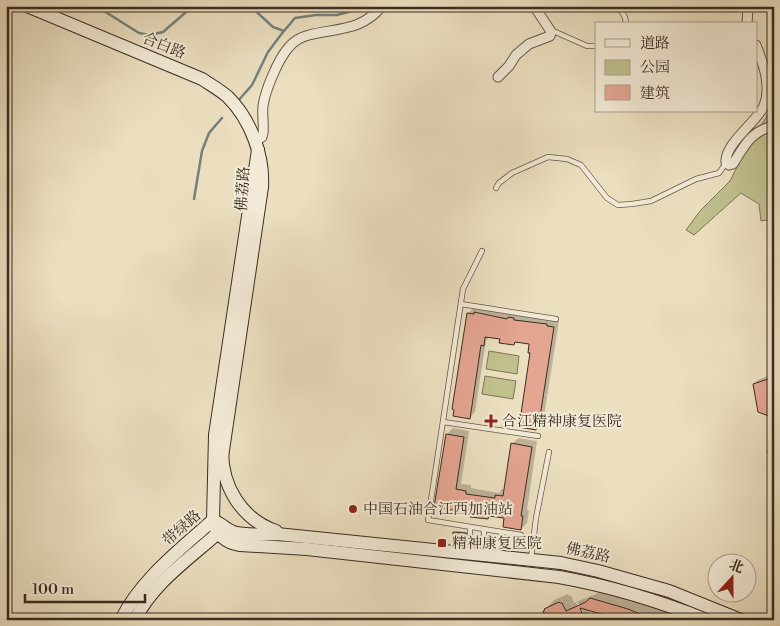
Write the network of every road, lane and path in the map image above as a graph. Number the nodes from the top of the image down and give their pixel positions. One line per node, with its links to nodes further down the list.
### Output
1 (27, 6): 13 (main road, 合白路)
2 (382, 6): 13 (street)
3 (534, 6): 8 (street)
4 (618, 6): 6 (lane)
5 (748, 6): 7 (street)
6 (626, 22)
7 (747, 22)
8 (550, 30): 9 (lane); 11 (street)
9 (595, 46)
10 (758, 50): 14 (street)
11 (498, 77)
12 (774, 126): 14 (street)
13 (256, 146): 21 (main road, 佛荔路); 23 (main road, 佛荔路)
14 (726, 163): 15 (lane)
15 (496, 188)
16 (482, 251): 17 (lane)
17 (461, 304): 18 (lane); 19 (lane)
18 (556, 319)
19 (443, 422): 20 (lane); 24 (lane)
20 (538, 436)
21 (222, 451): 23 (main road, 佛荔路); 27 (main road)
22 (549, 452): 30 (lane)
23 (217, 525): 27 (main road, 佛荔路); 31 (main road, 佛荔路); 32 (main road, 带绿路); 33 (main road, 带绿路)
24 (470, 527): 25 (lane); 28 (lane)
25 (484, 529): 26 (lane); 29 (lane)
26 (521, 535)
27 (311, 538): 28 (main road, 佛荔路)
28 (470, 554): 29 (main road, 佛荔路)
29 (483, 555): 30 (main road, 佛荔路)
30 (531, 560): 31 (lane); 35 (main road, 佛荔路)
31 (530, 573): 34 (main road, 佛荔路)
32 (121, 620)
33 (135, 620)
34 (707, 620)
35 (741, 620)

